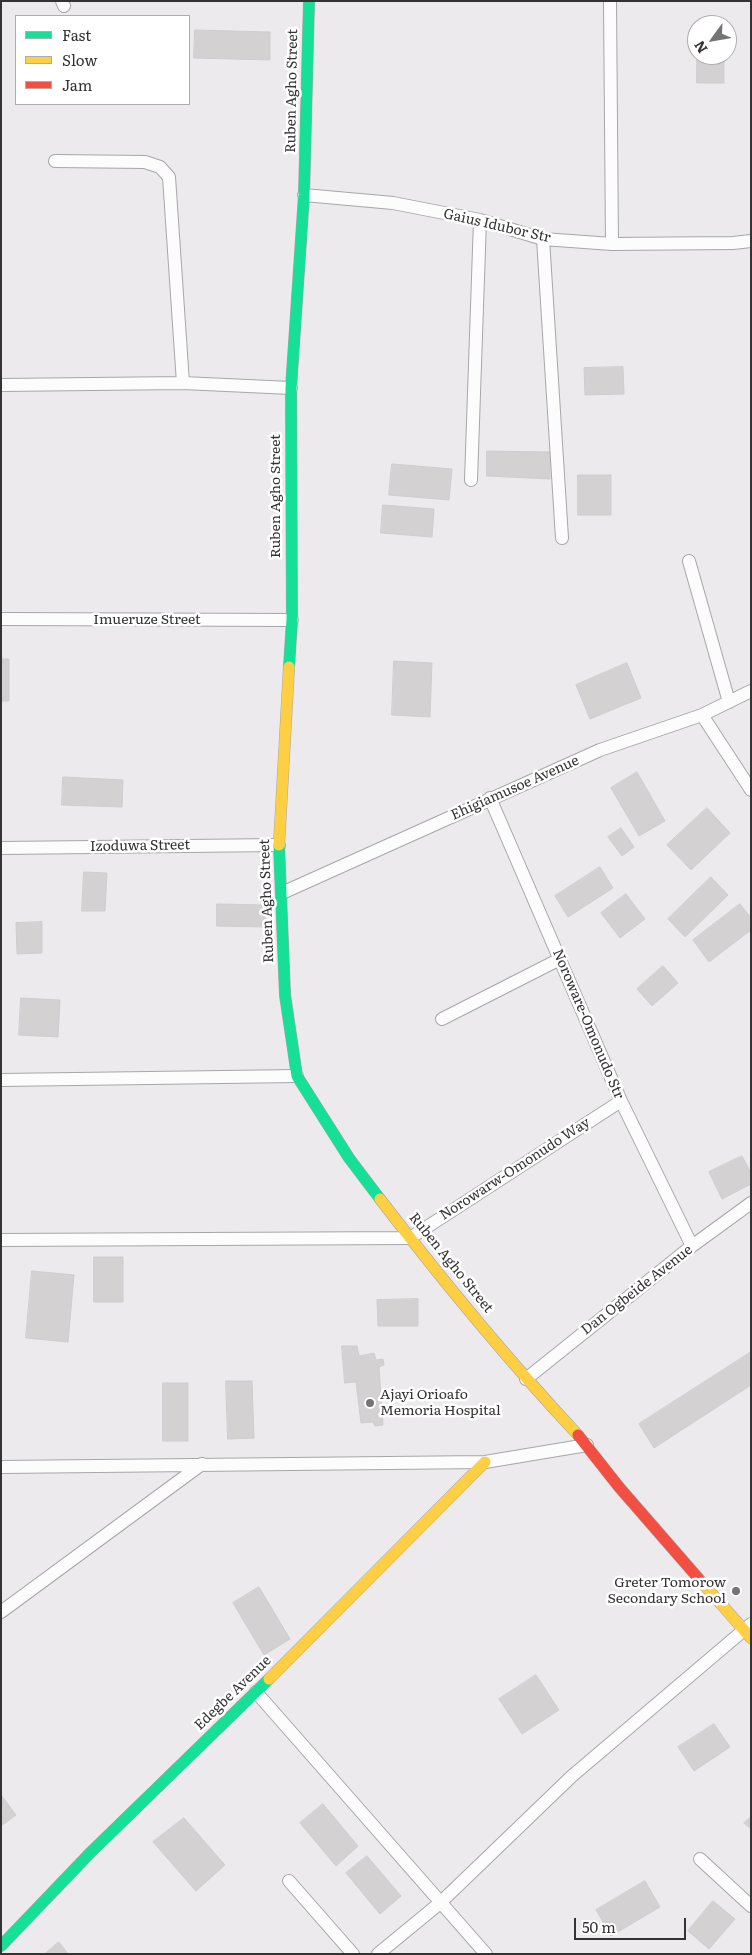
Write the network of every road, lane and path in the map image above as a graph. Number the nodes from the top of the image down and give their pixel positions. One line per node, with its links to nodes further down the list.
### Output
1 (309, 1): 4 (street, Ruben Agho Street)
2 (610, 1): 8 (street)
3 (54, 161): 9 (street)
4 (304, 195): 5 (street, Gaius Idubor Str); 11 (street, Ruben Agho Street)
5 (480, 220): 6 (street, Gaius Idubor Str); 12 (street)
6 (543, 239): 8 (street, Gaius Idubor Str); 13 (street)
7 (751, 241): 8 (street, Gaius Idubor Str)
8 (612, 244)
9 (183, 383): 10 (street); 11 (street)
10 (1, 385)
11 (291, 388): 16 (street, Ruben Agho Street)
12 (470, 480)
13 (562, 538)
14 (689, 561): 18 (street)
15 (1, 619): 16 (street, Imueruze Street)
16 (292, 620): 22 (street, Ruben Agho Street)
17 (751, 692): 18 (street, Ehigiamusoe Avenue)
18 (729, 702): 19 (street, Ehigiamusoe Avenue)
19 (702, 715): 20 (street); 21 (street, Ehigiamusoe Avenue)
20 (751, 790)
21 (490, 798): 24 (street, Ehigiamusoe Avenue); 25 (street, Noroware-Omonudo Str)
22 (279, 844): 23 (street, Izoduwa Street); 24 (street, Ruben Agho Street)
23 (1, 848)
24 (282, 893): 27 (street, Ruben Agho Street)
25 (560, 959): 26 (street); 29 (street, Noroware-Omonudo Str)
26 (442, 1019)
27 (297, 1076): 28 (street); 31 (street, Ruben Agho Street)
28 (1, 1080)
29 (621, 1101): 31 (street, Norowarw-Omonudo Way); 33 (street, Noroware-Omonudo Str)
30 (751, 1203): 33 (street, Dan Ogbeide Avenue)
31 (410, 1238): 32 (street); 34 (street, Ruben Agho Street)
32 (1, 1240)
33 (692, 1246): 34 (street, Dan Ogbeide Avenue)
34 (526, 1379): 35 (street, Ruben Agho Street)
35 (586, 1445): 36 (street); 40 (street, Ruben Agho Street)
36 (485, 1462): 37 (street); 41 (street, Edegbe Avenue)
37 (202, 1464): 38 (street); 39 (street)
38 (1, 1467)
39 (1, 1612)
40 (748, 1630): 44 (street)
41 (256, 1692): 44 (street); 46 (street, Edegbe Avenue)
42 (700, 1859): 45 (street)
43 (289, 1881): 47 (street)
44 (440, 1903): 48 (street); 49 (street)
45 (751, 1906)
46 (1, 1946)
47 (353, 1954)
48 (378, 1954)
49 (486, 1954)

